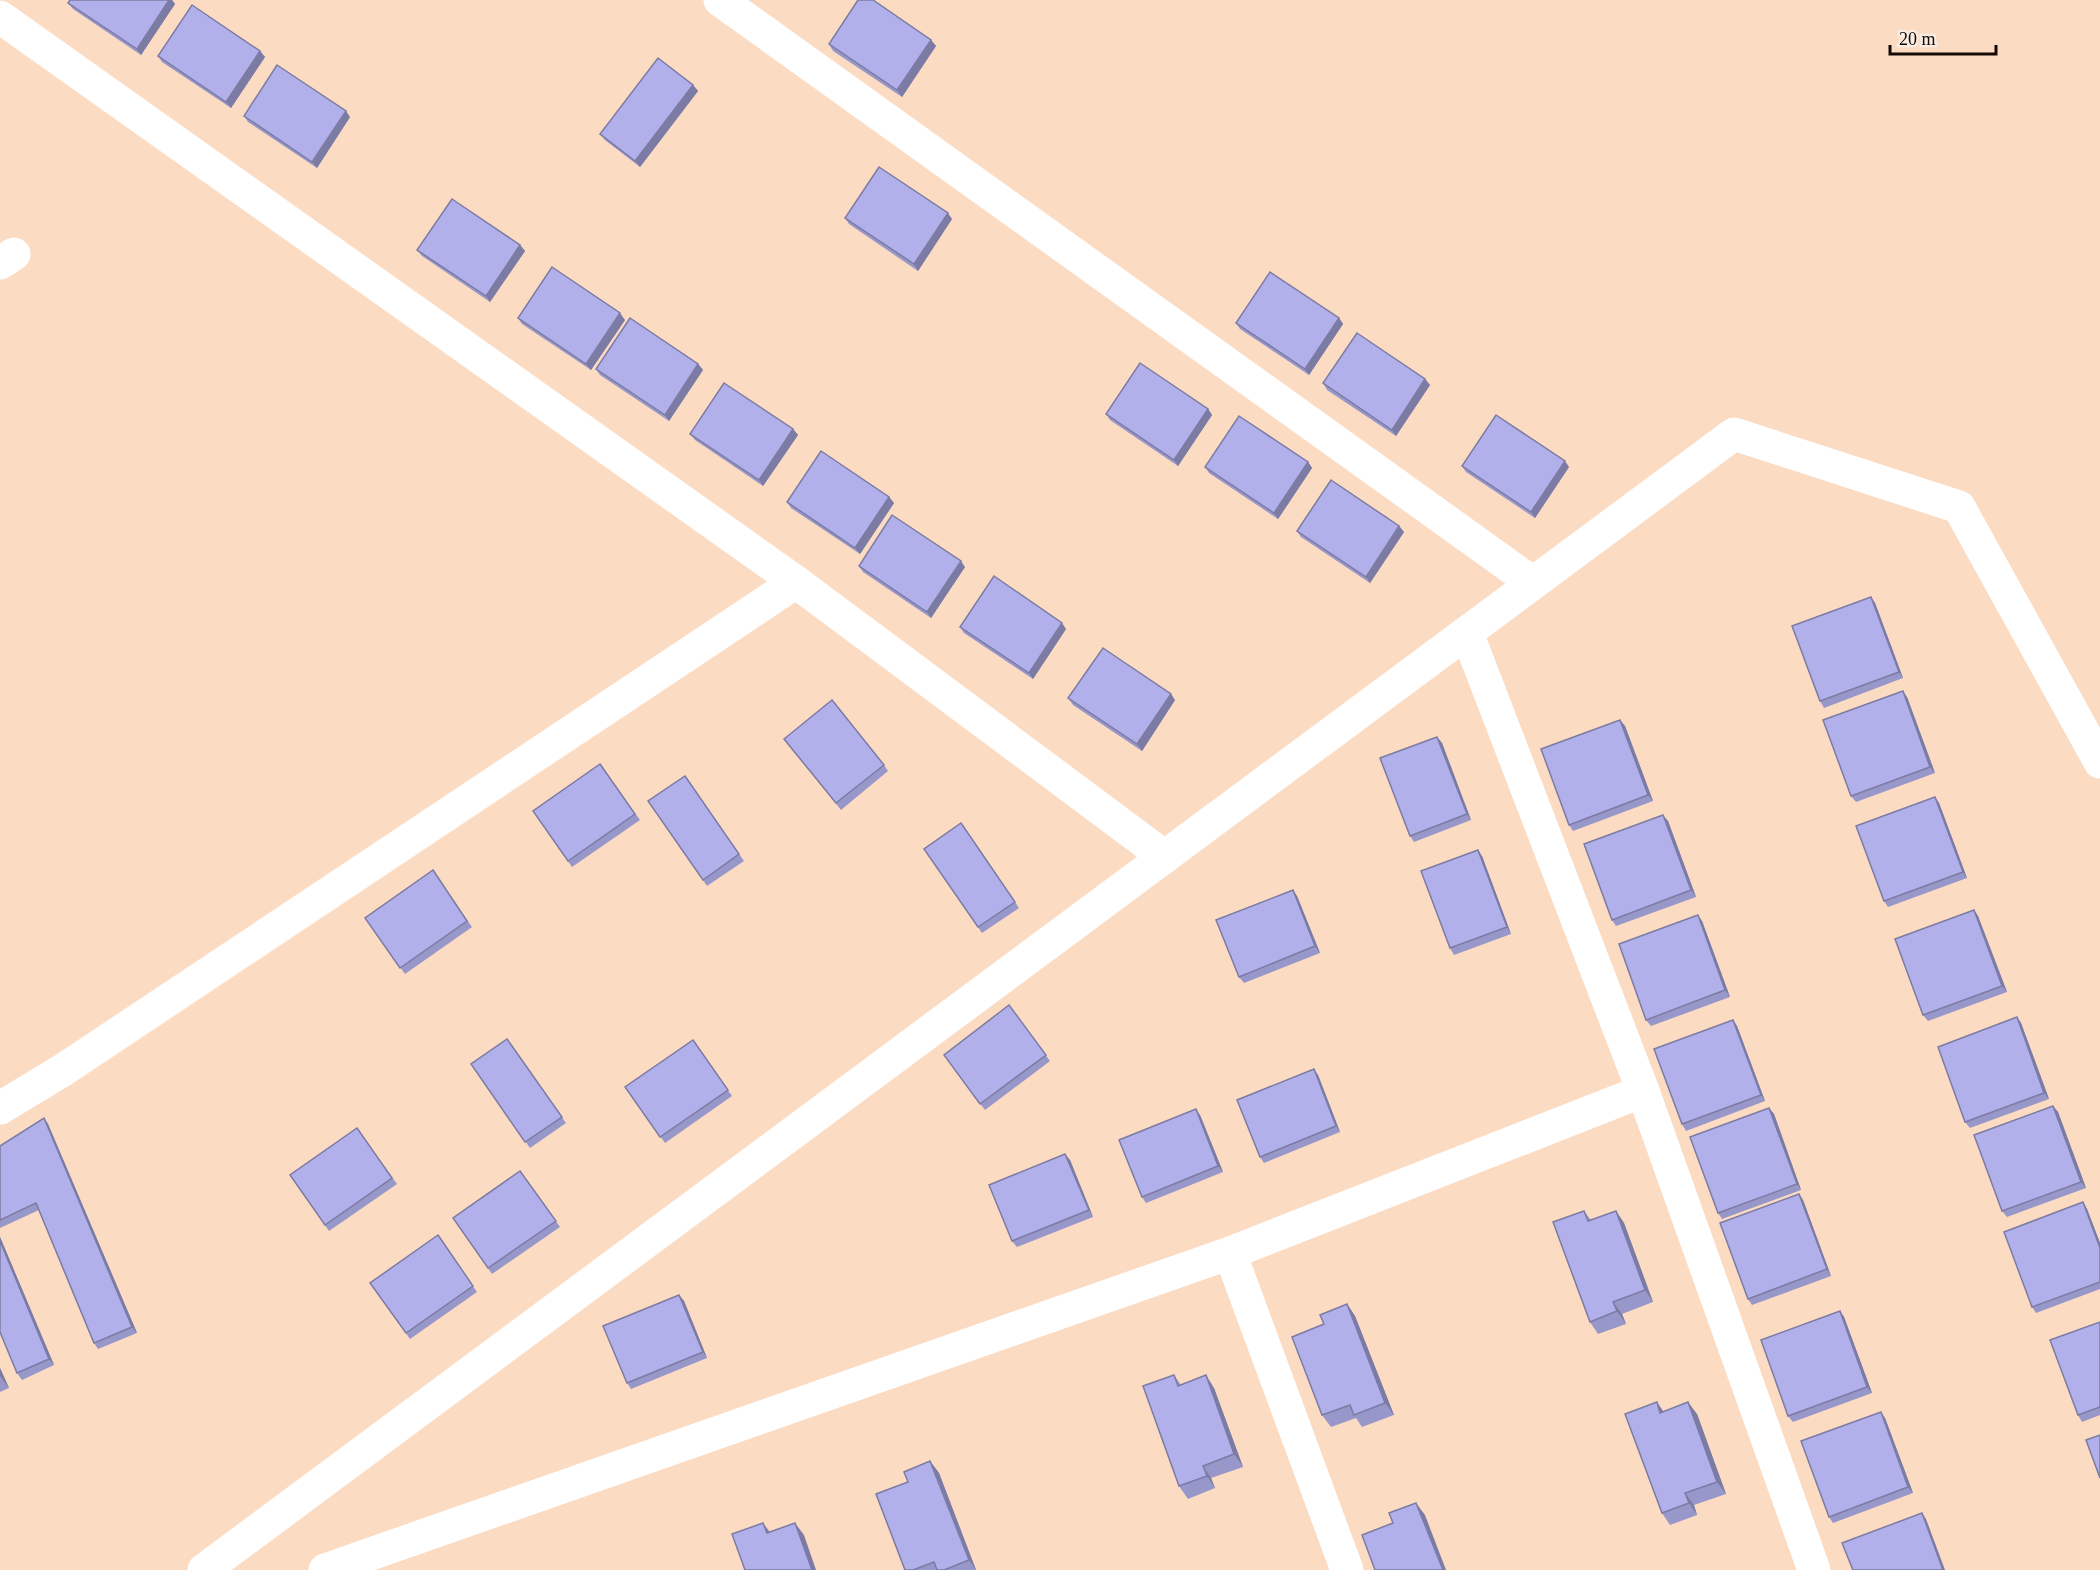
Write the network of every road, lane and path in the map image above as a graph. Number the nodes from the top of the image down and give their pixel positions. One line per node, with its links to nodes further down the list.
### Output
1 (720, 0): 4 (street)
2 (0, 17): 3 (street)
3 (796, 582): 7 (street); 9 (street)
4 (1533, 583): 5 (street); 6 (street)
5 (1467, 633): 7 (street); 8 (street)
6 (2100, 762)
7 (1165, 857): 12 (street)
8 (1642, 1091): 10 (street); 15 (street)
9 (0, 1108)
10 (1230, 1254): 11 (street); 14 (street)
11 (366, 1563): 13 (street)
12 (204, 1570)
13 (325, 1570)
14 (1347, 1570)
15 (1814, 1570)

